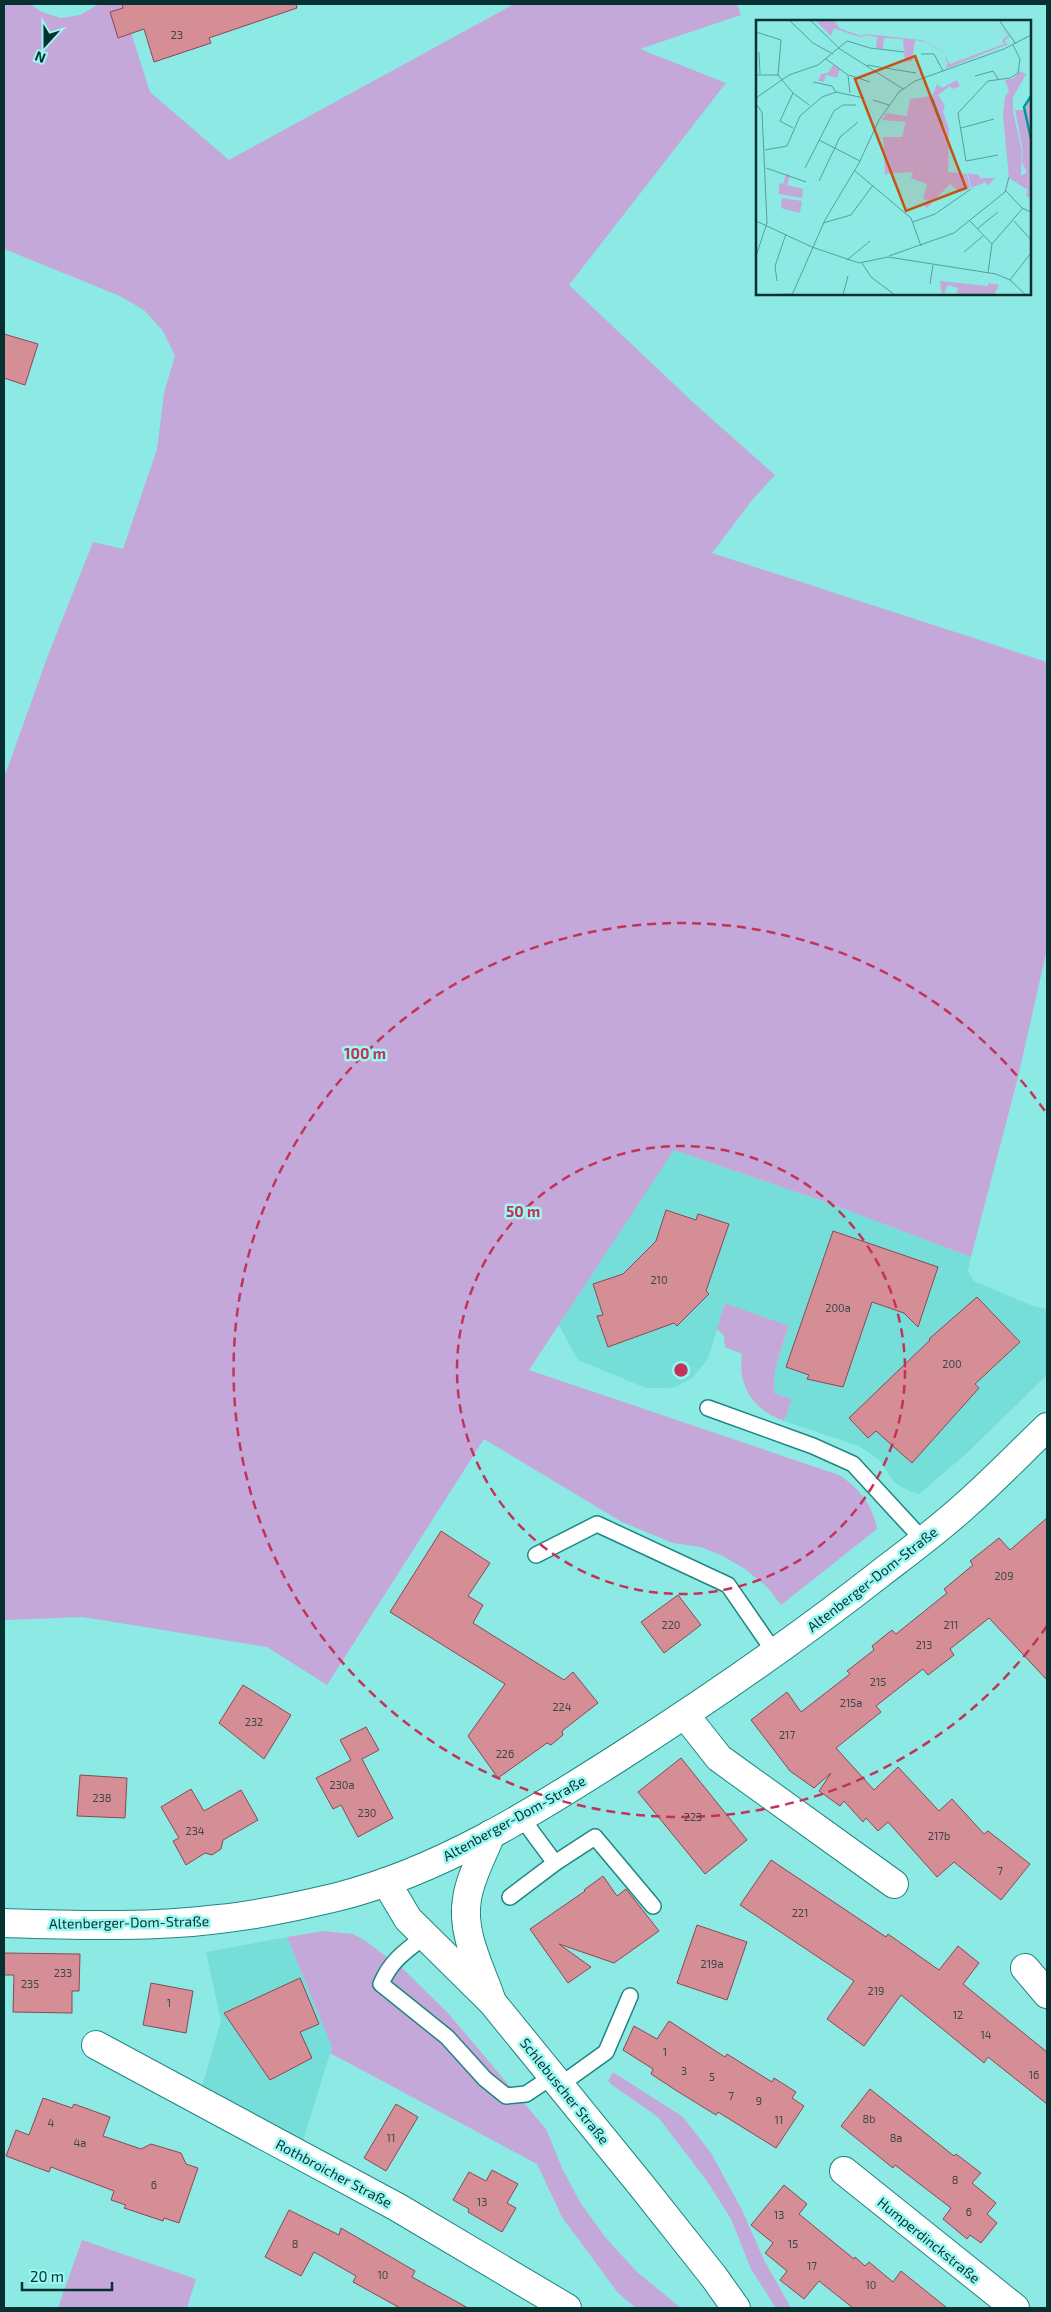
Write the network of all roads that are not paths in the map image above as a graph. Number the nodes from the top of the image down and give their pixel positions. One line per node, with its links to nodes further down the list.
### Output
1 (708, 1408): 3 (lane)
2 (1047, 1427): 3 (main road, Altenberger-Dom-Straße)
3 (923, 1540): 5 (main road, Altenberger-Dom-Straße)
4 (536, 1555): 5 (lane)
5 (774, 1653): 6 (main road, Altenberger-Dom-Straße)
6 (685, 1715): 7 (main road, Altenberger-Dom-Straße); 11 (main road)
7 (521, 1817): 8 (main road, Altenberger-Dom-Straße); 9 (lane)
8 (491, 1834): 10 (main road, Altenberger-Dom-Straße); 19 (main road)
9 (555, 1863): 12 (lane); 13 (lane)
10 (386, 1882): 14 (main road, Altenberger-Dom-Straße); 15 (main road, Schlebuscher Straße)
11 (894, 1884)
12 (510, 1897)
13 (653, 1906)
14 (4, 1924)
15 (424, 1937): 19 (main road, Schlebuscher Straße); 21 (lane)
16 (1025, 1968): 17 (main road)
17 (1047, 1994)
18 (630, 1996): 21 (lane)
19 (492, 2002): 21 (main road, Schlebuscher Straße)
20 (96, 2045): 23 (main road, Rothbroicher Straße)
21 (556, 2080): 24 (main road, Schlebuscher Straße)
22 (844, 2171): 25 (main road, Humperdinckstraße)
23 (567, 2308)
24 (736, 2308)
25 (1014, 2308)

